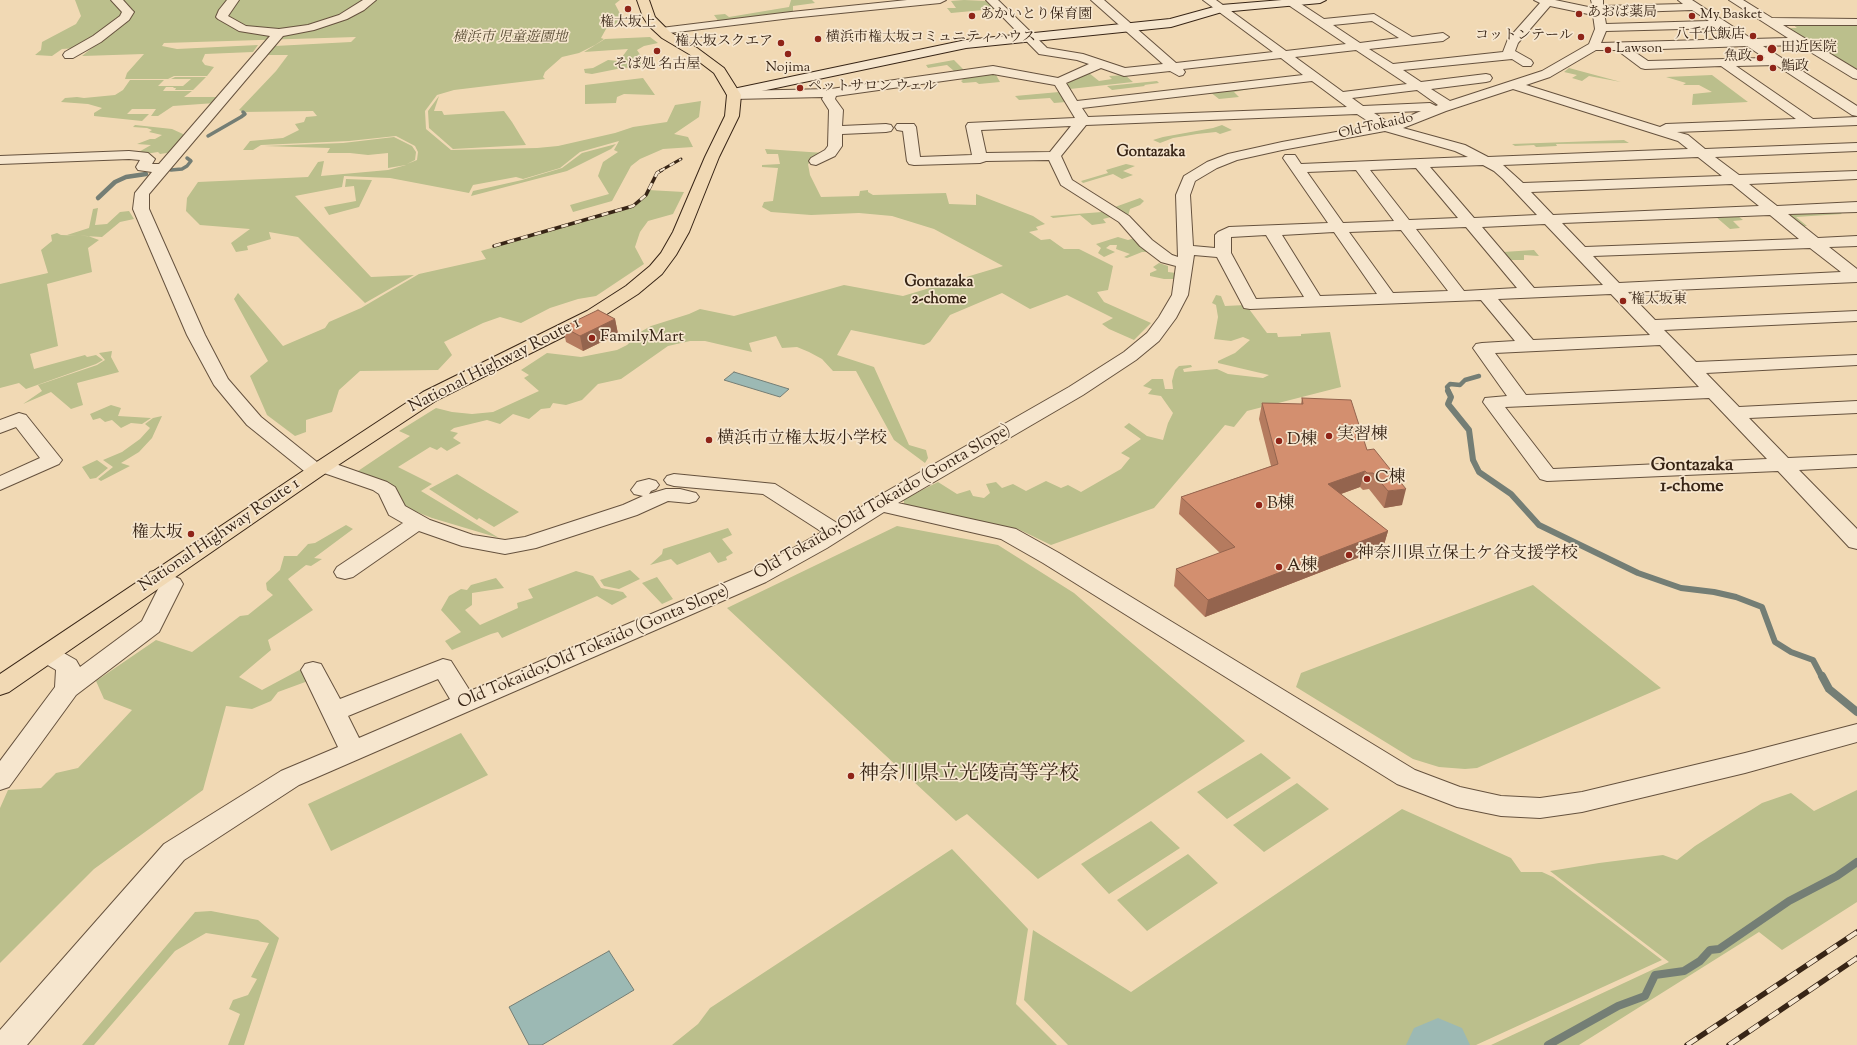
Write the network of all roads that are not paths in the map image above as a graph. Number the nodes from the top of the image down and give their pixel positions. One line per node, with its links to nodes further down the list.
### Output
1 (117, 0): 34 (street)
2 (233, 0): 24 (street)
3 (370, 0): 24 (street)
4 (643, 0): 23 (highway)
5 (940, 0): 23 (street)
6 (992, 0): 26 (street)
7 (1097, 0): 21 (street)
8 (1209, 0): 15 (street)
9 (1320, 0): 12 (street)
10 (1684, 0): 14 (street)
11 (1735, 0): 17 (street)
12 (1288, 1): 15 (street); 19 (street)
13 (1544, 1): 16 (street); 35 (street)
14 (1695, 7): 16 (street); 20 (street)
15 (1221, 8): 21 (street); 33 (street)
16 (1598, 8): 22 (street)
17 (1769, 21): 18 (street); 28 (street)
18 (1857, 22)
19 (1323, 24): 27 (street); 30 (street)
20 (1721, 24): 22 (street); 29 (street)
21 (1129, 28): 26 (street); 42 (street)
22 (1601, 28): 31 (street)
23 (661, 31): 59 (highway)
24 (279, 32): 87 (street)
25 (1443, 37): 27 (street)
26 (1030, 38): 40 (street); 59 (street)
27 (1406, 40): 30 (street); 37 (street)
28 (1801, 41): 29 (street); 44 (street)
29 (1749, 42): 32 (street); 36 (street)
30 (1358, 46): 33 (street); 43 (street)
31 (1594, 46): 32 (street); 55 (street, Old Tokaido)
32 (1619, 46): 41 (street)
33 (1284, 54): 42 (street); 46 (street)
34 (69, 55)
35 (1512, 55): 37 (street); 38 (street)
36 (1778, 62): 39 (street); 50 (street)
37 (1438, 63): 43 (street)
38 (1527, 63)
39 (1724, 63): 41 (street); 53 (street)
40 (1100, 64): 42 (street); 52 (street)
41 (1673, 65): 45 (street)
42 (1173, 66): 57 (street)
43 (1391, 68): 56 (street)
44 (1857, 74)
45 (1687, 76)
46 (1315, 77): 57 (street); 60 (street)
47 (1486, 78): 56 (street)
48 (1857, 78): 49 (street)
49 (1843, 79)
50 (1808, 80): 51 (street); 62 (street)
51 (1829, 80)
52 (1059, 82): 58 (street); 63 (street)
53 (1751, 82): 54 (street); 70 (street)
54 (1731, 83)
55 (1514, 85): 64 (street, Old Tokaido); 75 (street)
56 (1418, 86): 60 (street); 64 (street)
57 (1201, 90): 63 (street); 67 (street)
58 (831, 93): 59 (street); 74 (street)
59 (734, 94): 123 (highway, National Highway Route 1)
60 (1340, 96): 65 (street)
61 (1857, 96): 62 (street)
62 (1834, 97): 66 (street)
63 (1074, 105): 68 (street)
64 (1445, 107): 65 (street); 72 (street, Old Tokaido)
65 (1360, 110): 67 (street); 72 (street)
66 (1857, 112)
67 (1230, 115): 68 (street)
68 (1082, 121): 79 (street); 80 (street)
69 (1857, 121): 70 (street)
70 (1810, 123): 75 (street)
71 (902, 127): 80 (street)
72 (1386, 127): 76 (street, Old Tokaido); 83 (street)
73 (886, 128): 74 (street)
74 (836, 130): 82 (street)
75 (1659, 130): 78 (street)
76 (1282, 146): 86 (street); 102 (street, Old Tokaido)
77 (1857, 147): 78 (street)
78 (1704, 153): 83 (street); 89 (street)
79 (1054, 156): 80 (street); 102 (street)
80 (980, 157)
81 (0, 160): 87 (street)
82 (816, 161)
83 (1486, 161): 84 (street); 90 (street)
84 (1420, 164): 85 (street); 94 (street)
85 (1359, 166): 86 (street); 95 (street)
86 (1297, 168): 96 (street)
87 (162, 169): 123 (street)
88 (1857, 175): 89 (street)
89 (1736, 180): 90 (street); 92 (street)
90 (1520, 188): 93 (street)
91 (1857, 207): 92 (street)
92 (1773, 210): 93 (street); 99 (street)
93 (1550, 220): 94 (street); 101 (street)
94 (1470, 222): 95 (street); 105 (street)
95 (1404, 225): 96 (street); 107 (street)
96 (1339, 227): 97 (street); 108 (street)
97 (1271, 230): 100 (street); 109 (street)
98 (1857, 241): 99 (street)
99 (1814, 243): 101 (street); 103 (street)
100 (1223, 252): 102 (street); 109 (street)
101 (1581, 252): 104 (street)
102 (1185, 257): 127 (street, Old Tokaido;Old Tokaido (Gonta Slope))
103 (1857, 276): 104 (street)
104 (1616, 288): 105 (street); 111 (street)
105 (1530, 293): 106 (street)
106 (1486, 295): 107 (street); 113 (street)
107 (1459, 296): 108 (street)
108 (1388, 298): 109 (street)
109 (1314, 301)
110 (1857, 316): 111 (street)
111 (1652, 325): 112 (street)
112 (1666, 340): 113 (street); 115 (street)
113 (1528, 346): 117 (street)
114 (1857, 360): 115 (street)
115 (1693, 368): 116 (street)
116 (1715, 392): 117 (street); 119 (street)
117 (1520, 400): 122 (street)
118 (1857, 407): 119 (street)
119 (1734, 413): 122 (street)
120 (0, 428): 125 (street)
121 (1857, 461): 122 (street)
122 (1784, 464): 130 (street)
123 (319, 469): 128 (street); 132 (highway, National Highway Route 1)
124 (674, 480): 129 (street)
125 (0, 484)
126 (690, 497): 128 (street)
127 (882, 503): 129 (street, Old Tokaido;Old Tokaido (Gonta Slope)); 139 (street)
128 (418, 522): 131 (street)
129 (837, 532): 137 (street, Old Tokaido;Old Tokaido (Gonta Slope))
130 (1857, 542)
131 (345, 572)
132 (158, 577): 133 (highway, National Highway Route 1); 136 (street)
133 (47, 654): 135 (highway, National Highway Route 1); 136 (street)
134 (313, 670): 138 (street)
135 (0, 686)
136 (67, 689): 141 (street)
137 (465, 704): 138 (street); 140 (street, Old Tokaido;Old Tokaido (Gonta Slope))
138 (334, 712): 140 (street)
139 (1857, 733)
140 (353, 752): 142 (street, Old Tokaido;Old Tokaido (Gonta Slope))
141 (0, 780)
142 (7, 1045)

